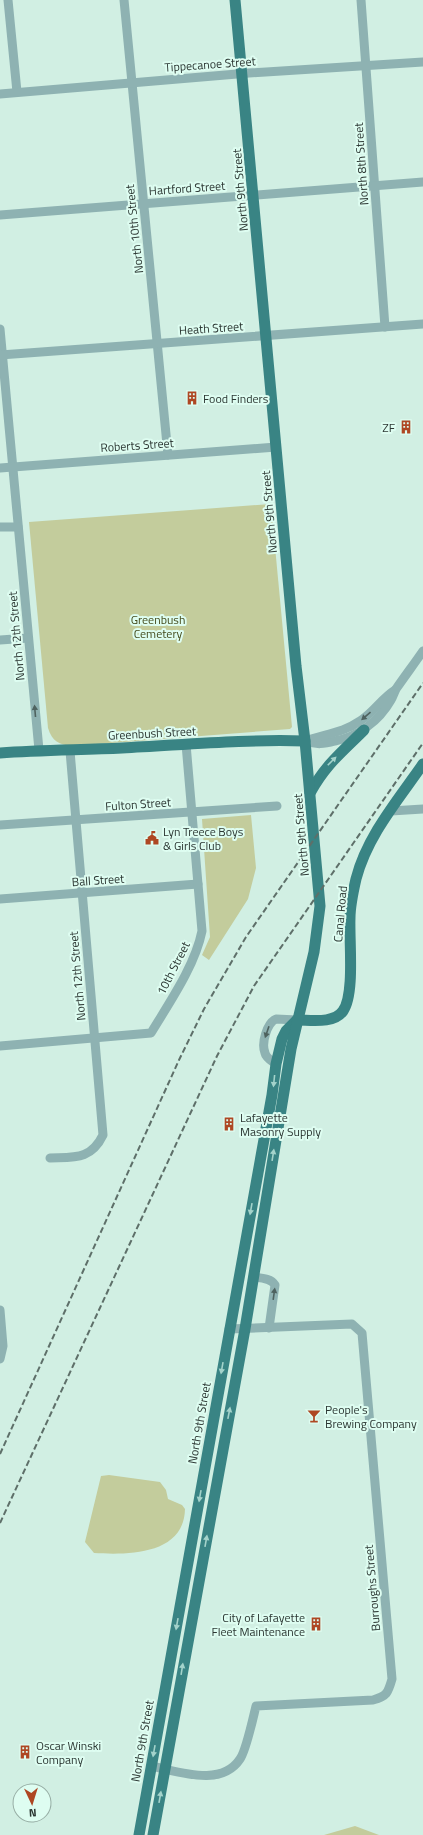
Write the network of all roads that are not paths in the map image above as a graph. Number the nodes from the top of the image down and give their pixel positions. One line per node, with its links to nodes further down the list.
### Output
1 (8, 0): 9 (street)
2 (124, 0): 8 (street, North 10th Street)
3 (235, 0): 7 (main road, North 9th Street)
4 (361, 0): 6 (street, North 8th Street)
5 (423, 62): 6 (street, Tippecanoe Street)
6 (366, 66): 7 (street, Tippecanoe Street); 12 (street, North 8th Street)
7 (243, 74): 8 (street, Tippecanoe Street); 13 (main road, North 9th Street)
8 (132, 82): 9 (street, Tippecanoe Street); 14 (street, North 10th Street)
9 (17, 92): 10 (street, Tippecanoe Street)
10 (0, 94)
11 (423, 182): 12 (street, Hartford Street)
12 (375, 185): 13 (street, Hartford Street); 17 (street, North 8th Street)
13 (253, 195): 14 (street, Hartford Street); 19 (main road, North 9th Street)
14 (144, 204): 15 (street, Hartford Street); 20 (street, North 10th Street)
15 (0, 215)
16 (423, 324): 17 (street, Heath Street)
17 (385, 327): 19 (street, Heath Street)
18 (0, 329): 21 (street, North 12th Street)
19 (266, 336): 20 (street, Heath Street); 22 (main road, North 9th Street)
20 (158, 343): 21 (street, Heath Street); 23 (street, North 10th Street)
21 (1, 355): 24 (street, North 12th Street)
22 (276, 447): 23 (street, Roberts Street); 33 (main road, North 9th Street)
23 (168, 455): 24 (street, Roberts Street)
24 (13, 467): 25 (street, Roberts Street); 26 (street, North 12th Street)
25 (0, 468)
26 (18, 526): 27 (street); 28 (street, North 12th Street)
27 (0, 528)
28 (28, 638): 29 (street); 35 (street, North 12th Street, one-way to 28)
29 (0, 640)
30 (423, 651): 31 (street)
31 (395, 690): 32 (street); 33 (street, one-way to 33)
32 (364, 730): 33 (street); 39 (main road, one-way to 32)
33 (305, 741): 34 (main road, Greenbush Street); 39 (main road, North 9th Street)
34 (186, 744): 36 (main road, Greenbush Street); 43 (street)
35 (39, 750): 36 (main road, Greenbush Street); 37 (main road, Greenbush Street)
36 (70, 751): 44 (street, North 12th Street)
37 (0, 753)
38 (423, 764): 42 (main road, Canal Road)
39 (310, 793): 49 (main road, North 9th Street)
40 (278, 806): 43 (street, Fulton Street)
41 (423, 809): 42 (street)
42 (392, 811): 49 (main road, Canal Road)
43 (191, 812): 44 (street, Fulton Street); 46 (street)
44 (76, 820): 45 (street, Fulton Street); 47 (street, North 12th Street)
45 (0, 825)
46 (198, 884): 47 (street, Ball Street); 50 (street, 10th Street)
47 (82, 893): 48 (street, Ball Street); 50 (street, North 12th Street)
48 (0, 899)
49 (297, 1020): 52 (main road, North 9th Street); 52 (street, one-way to 52); 54 (main road, North 9th Street, one-way to 49)
50 (95, 1039): 51 (street); 53 (street, North 12th Street)
51 (0, 1046)
52 (276, 1064): 57 (main road, North 9th Street, one-way to 57)
53 (50, 1158)
54 (253, 1277): 56 (street, one-way to 54); 58 (main road, North 9th Street)
55 (0, 1310): 59 (street)
56 (269, 1328): 58 (street, Burroughs Street); 61 (street, Burroughs Street)
57 (229, 1329): 58 (street, Burroughs Street); 60 (main road, North 9th Street, one-way to 60)
58 (245, 1329): 61 (main road, North 9th Street, one-way to 58)
59 (0, 1359)
60 (151, 1766): 61 (street, Burroughs Street); 62 (main road, North 9th Street)
61 (165, 1769): 63 (main road, North 9th Street, one-way to 61)
62 (138, 1835)
63 (153, 1835)

